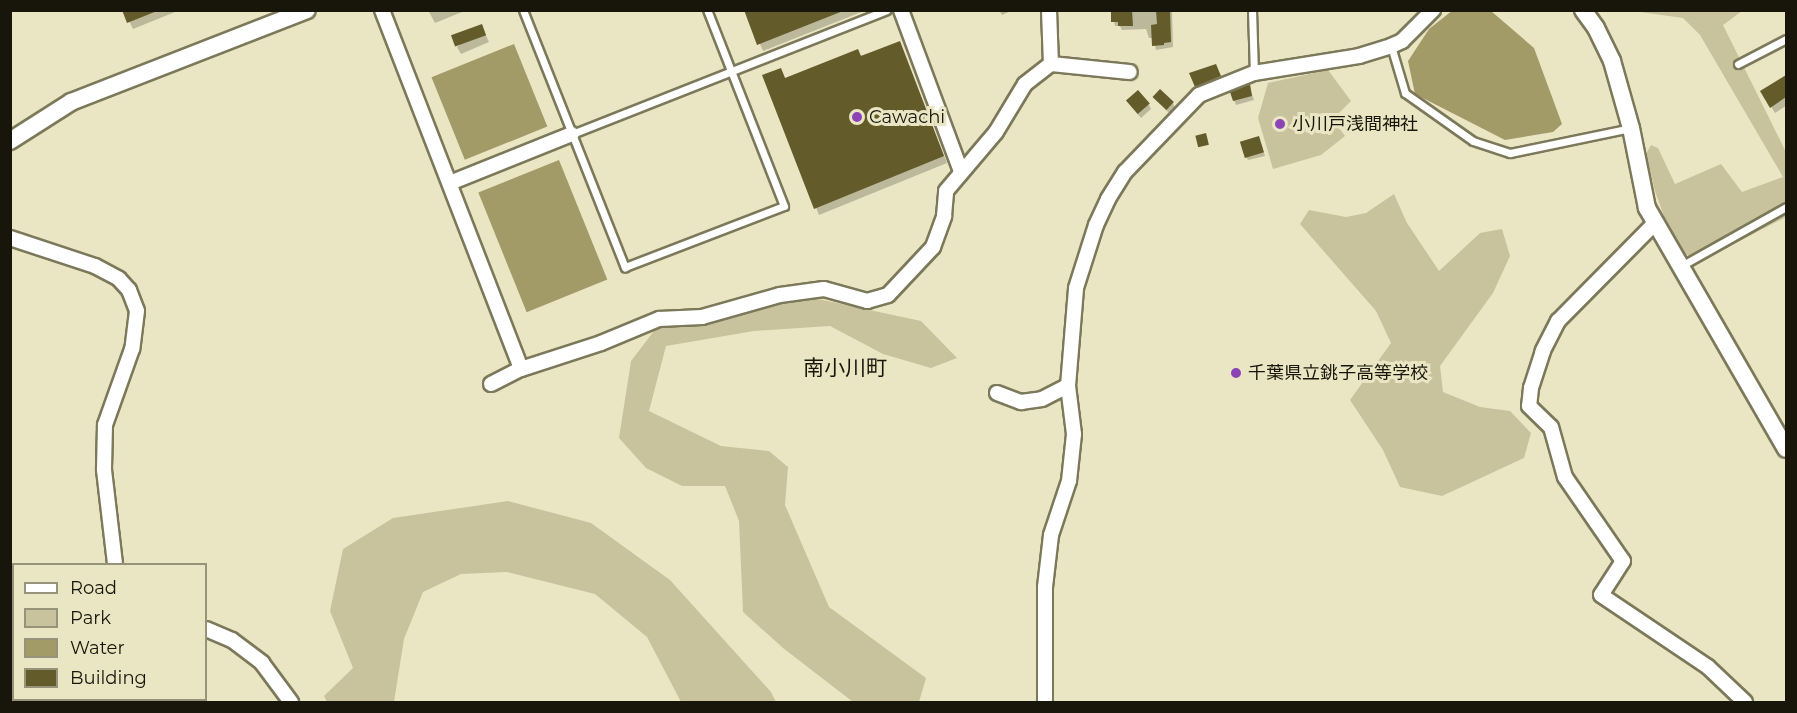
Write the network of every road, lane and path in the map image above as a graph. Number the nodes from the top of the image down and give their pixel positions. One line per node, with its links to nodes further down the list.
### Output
1 (307, 10): 20 (street)
2 (382, 10): 22 (street)
3 (523, 10): 19 (lane)
4 (707, 10): 16 (lane)
5 (886, 10): 16 (lane)
6 (901, 10): 21 (street)
7 (1049, 10): 13 (street)
8 (1252, 10): 17 (lane)
9 (1433, 10): 12 (street)
10 (1583, 10): 18 (street)
11 (1786, 39): 14 (lane)
12 (1391, 46): 17 (street); 18 (lane)
13 (1051, 64): 15 (street); 21 (street)
14 (1738, 64)
15 (1130, 72)
16 (730, 73): 19 (lane); 19 (lane)
17 (1254, 73): 29 (street)
18 (1631, 128): 24 (street)
19 (572, 134): 22 (street)
20 (10, 141)
21 (961, 171): 27 (street)
22 (450, 183): 27 (street)
23 (1786, 207): 26 (lane)
24 (1654, 223): 26 (street); 36 (street)
25 (10, 238): 32 (street)
26 (1681, 266): 31 (street)
27 (522, 369): 28 (street)
28 (491, 384)
29 (1068, 386): 30 (street); 35 (street)
30 (997, 393)
31 (1786, 449)
32 (115, 563)
33 (207, 629): 34 (street)
34 (291, 702)
35 (1045, 702)
36 (1745, 702)

